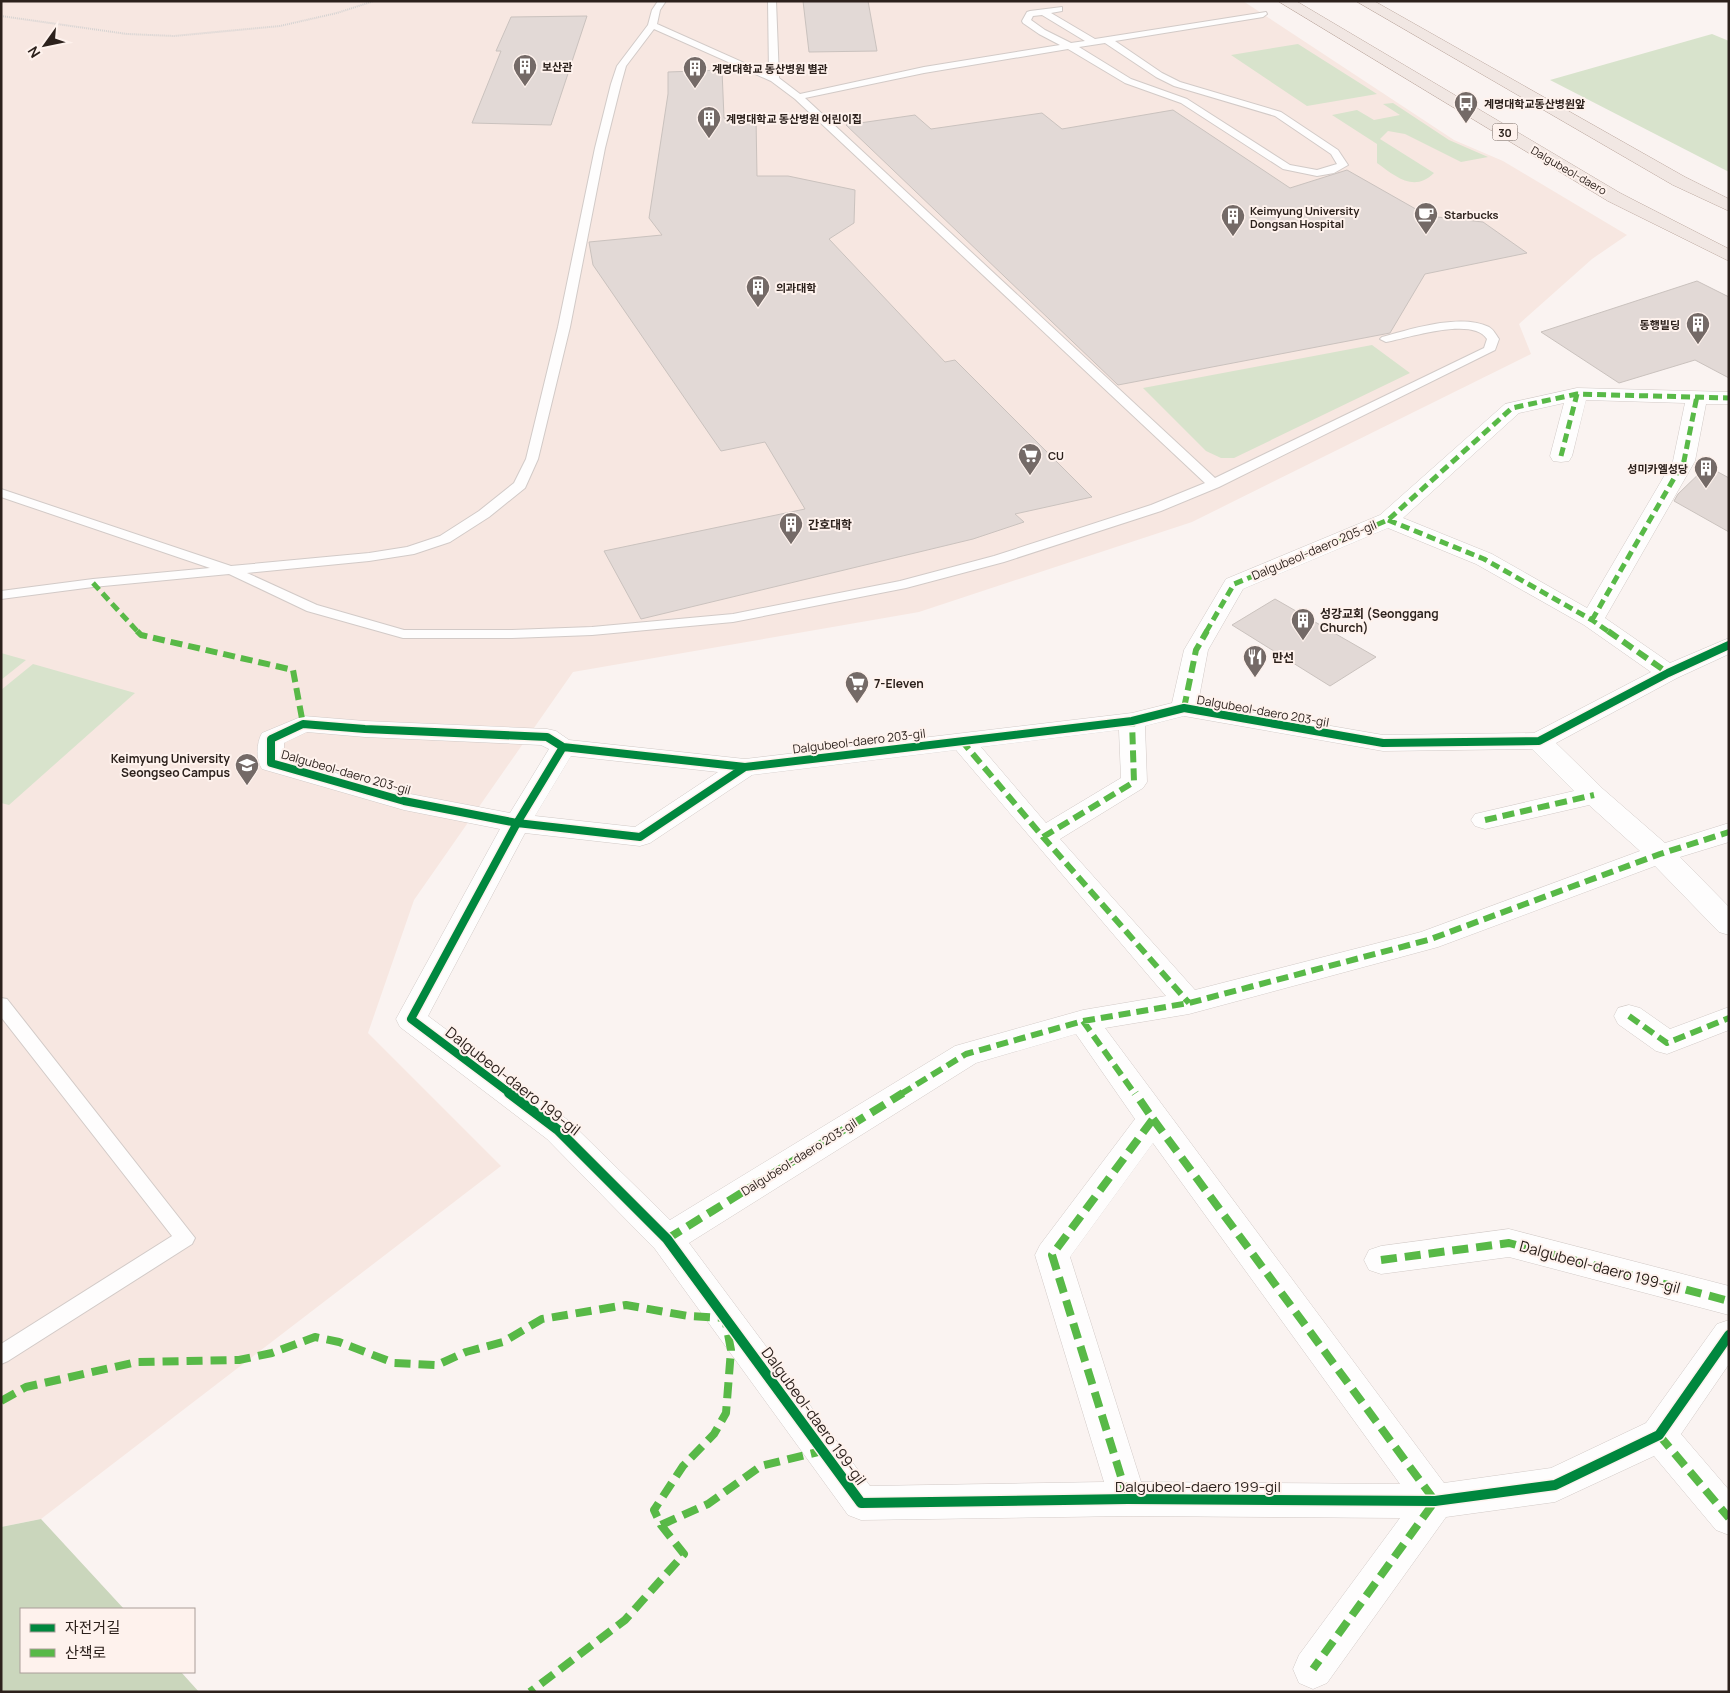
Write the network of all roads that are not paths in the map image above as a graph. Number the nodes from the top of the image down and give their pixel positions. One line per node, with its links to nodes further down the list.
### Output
1 (662, 1): 8 (lane)
2 (772, 1): 12 (lane)
3 (1285, 1): 17 (main road, Dalgubeol-daero / 30)
4 (1363, 1): 16 (main road)
5 (1059, 9): 6 (lane)
6 (1044, 12): 10 (lane); 11 (lane)
7 (1264, 14): 9 (lane)
8 (652, 25): 12 (lane); 26 (lane)
9 (1107, 40): 10 (lane); 14 (lane)
10 (1095, 42): 11 (lane)
11 (1071, 46): 13 (lane); 15 (lane)
12 (774, 79): 13 (lane)
13 (798, 97): 23 (lane)
14 (1262, 108): 15 (lane); 15 (lane)
15 (1222, 115)
16 (1729, 206)
17 (1729, 256)
18 (1386, 338): 23 (lane)
19 (1577, 394): 20 (street, Dalgubeol-daero 205-gil); 22 (street); 25 (street, Dalgubeol-daero 205-gil)
20 (1697, 396): 21 (street, Dalgubeol-daero 205-gil); 28 (street)
21 (1729, 398)
22 (1561, 456)
23 (1214, 484): 26 (lane)
24 (1, 493): 26 (lane)
25 (1388, 520): 28 (street); 31 (street, Dalgubeol-daero 205-gil)
26 (232, 571): 27 (lane)
27 (1, 595)
28 (1592, 620): 30 (street)
29 (1729, 644): 30 (street, Dalgubeol-daero 203-gil)
30 (1668, 673): 34 (street, Dalgubeol-daero 203-gil)
31 (1184, 708): 32 (street, Dalgubeol-daero 203-gil); 34 (street, Dalgubeol-daero 203-gil)
32 (1132, 721): 33 (street, Dalgubeol-daero 203-gil); 41 (street)
33 (961, 740): 36 (street, Dalgubeol-daero 203-gil); 41 (street)
34 (1539, 741): 37 (street)
35 (563, 747): 36 (street, Dalgubeol-daero 203-gil); 39 (street, Dalgubeol-daero 199-gil); 39 (street, Dalgubeol-daero 203-gil)
36 (744, 767): 39 (street, Dalgubeol-daero 203-gil)
37 (1594, 796): 38 (street); 42 (street)
38 (1485, 820)
39 (517, 823): 50 (street, Dalgubeol-daero 199-gil)
40 (1729, 832): 42 (street)
41 (1043, 837): 44 (street)
42 (1660, 854): 43 (street); 44 (street, Dalgubeol-daero 203-gil)
43 (1729, 925)
44 (1189, 1003): 48 (street, Dalgubeol-daero 203-gil)
45 (1, 1004): 54 (lane)
46 (1629, 1016): 47 (street)
47 (1729, 1018)
48 (1083, 1021): 49 (street); 50 (street, Dalgubeol-daero 203-gil)
49 (1153, 1119): 56 (street, Dalgubeol-daero 199-gil); 57 (street)
50 (667, 1239): 56 (street, Dalgubeol-daero 199-gil)
51 (1381, 1260): 52 (street, Dalgubeol-daero 199-gil)
52 (1729, 1301)
53 (1729, 1334): 55 (street)
54 (1, 1355)
55 (1659, 1436): 57 (street, Dalgubeol-daero 199-gil); 58 (street)
56 (1128, 1499): 57 (street, Dalgubeol-daero 199-gil)
57 (1435, 1501): 59 (street)
58 (1729, 1518)
59 (1313, 1669)

